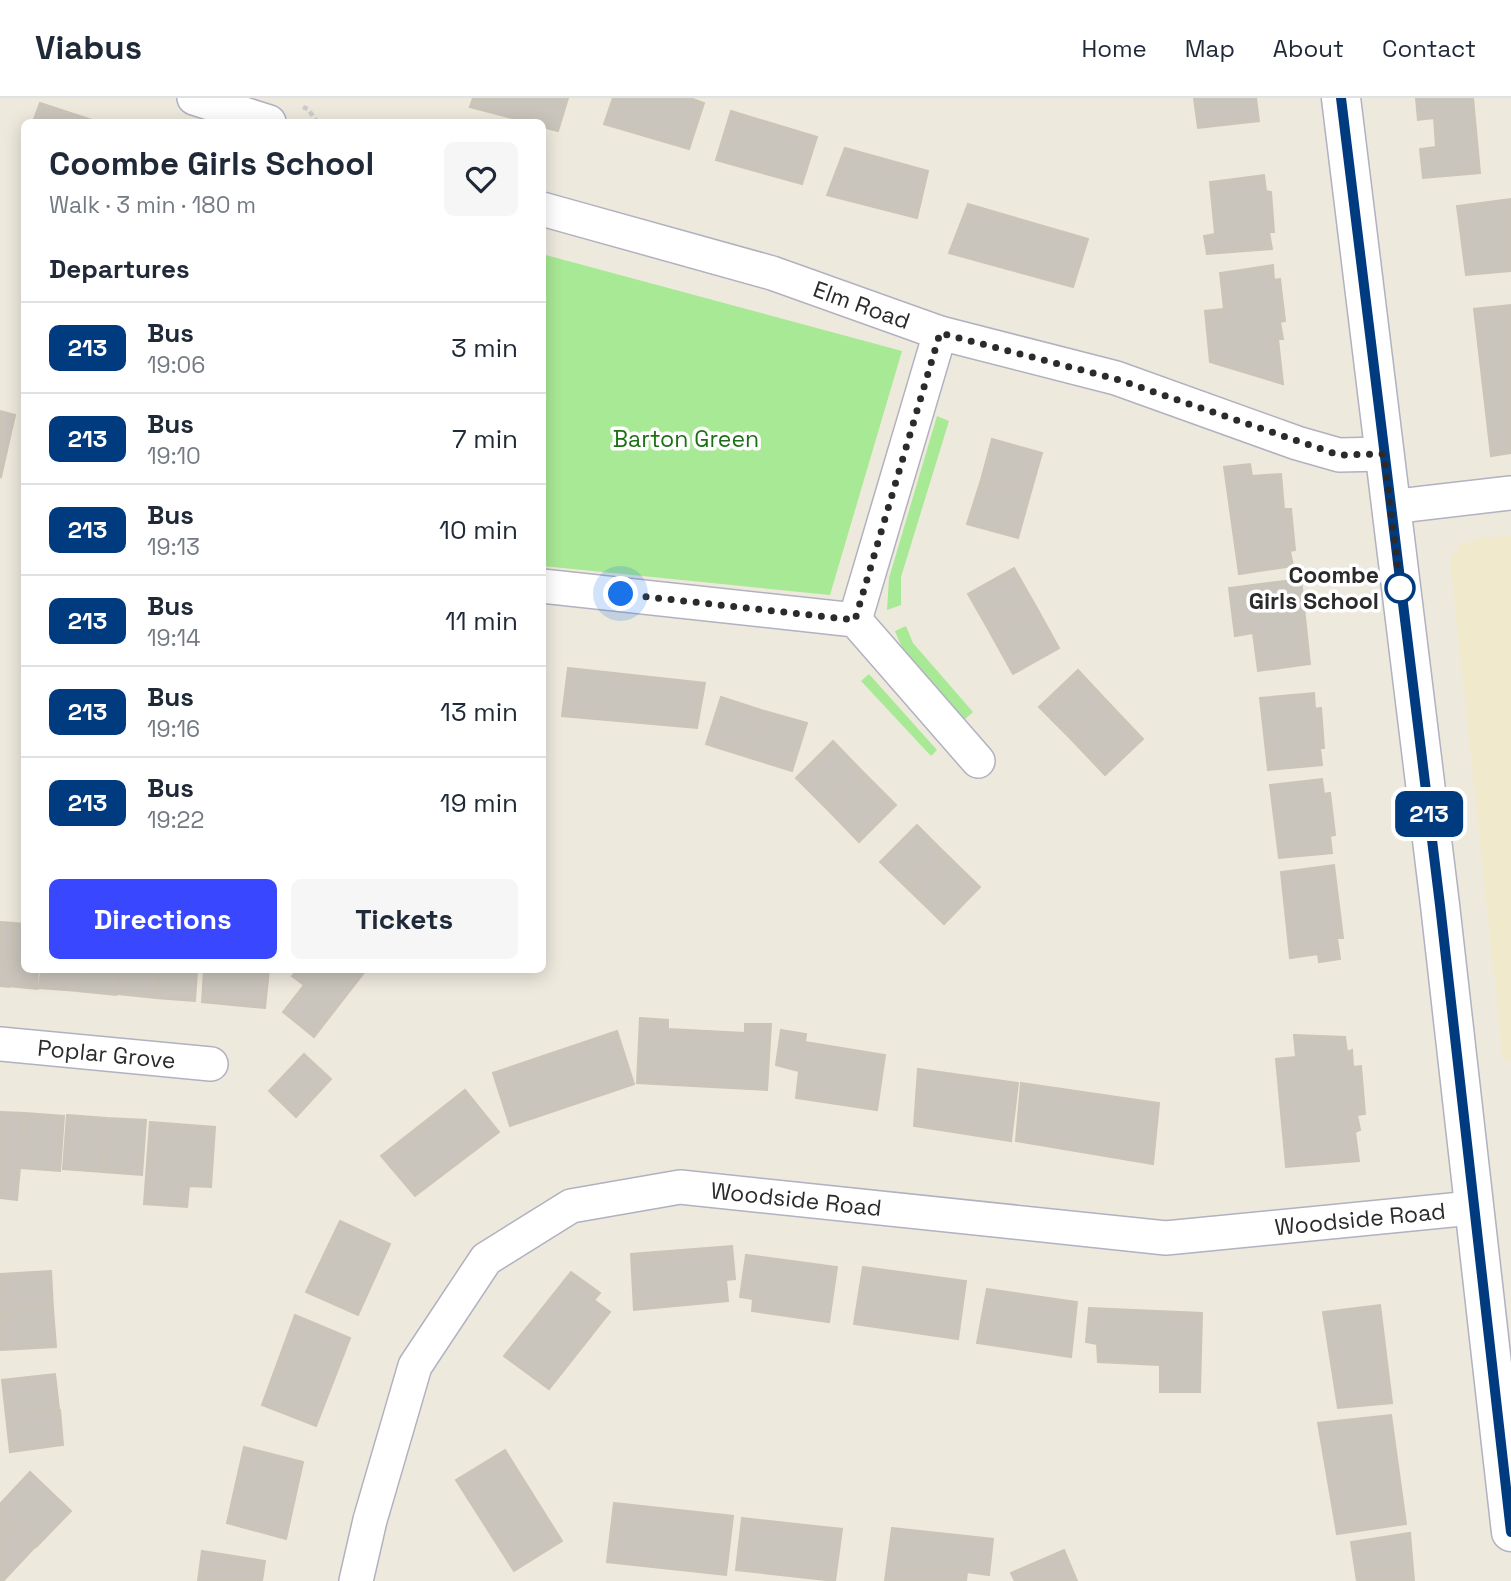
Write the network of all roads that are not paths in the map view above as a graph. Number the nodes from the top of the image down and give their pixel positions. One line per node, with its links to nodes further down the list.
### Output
1 (194, 98): 3 (street)
2 (1341, 98): 6 (street)
3 (260, 119)
4 (546, 210): 5 (street, Elm Road)
5 (940, 333): 6 (street, Elm Road); 10 (street)
6 (1384, 454): 8 (street)
7 (1511, 493): 8 (street)
8 (1390, 507): 14 (street)
9 (546, 586): 10 (street)
10 (855, 620): 11 (street)
11 (978, 761)
12 (0, 1044): 13 (street, Poplar Grove)
13 (211, 1064)
14 (1472, 1208): 15 (street); 16 (street, Woodside Road)
15 (1511, 1532)
16 (356, 1581)

